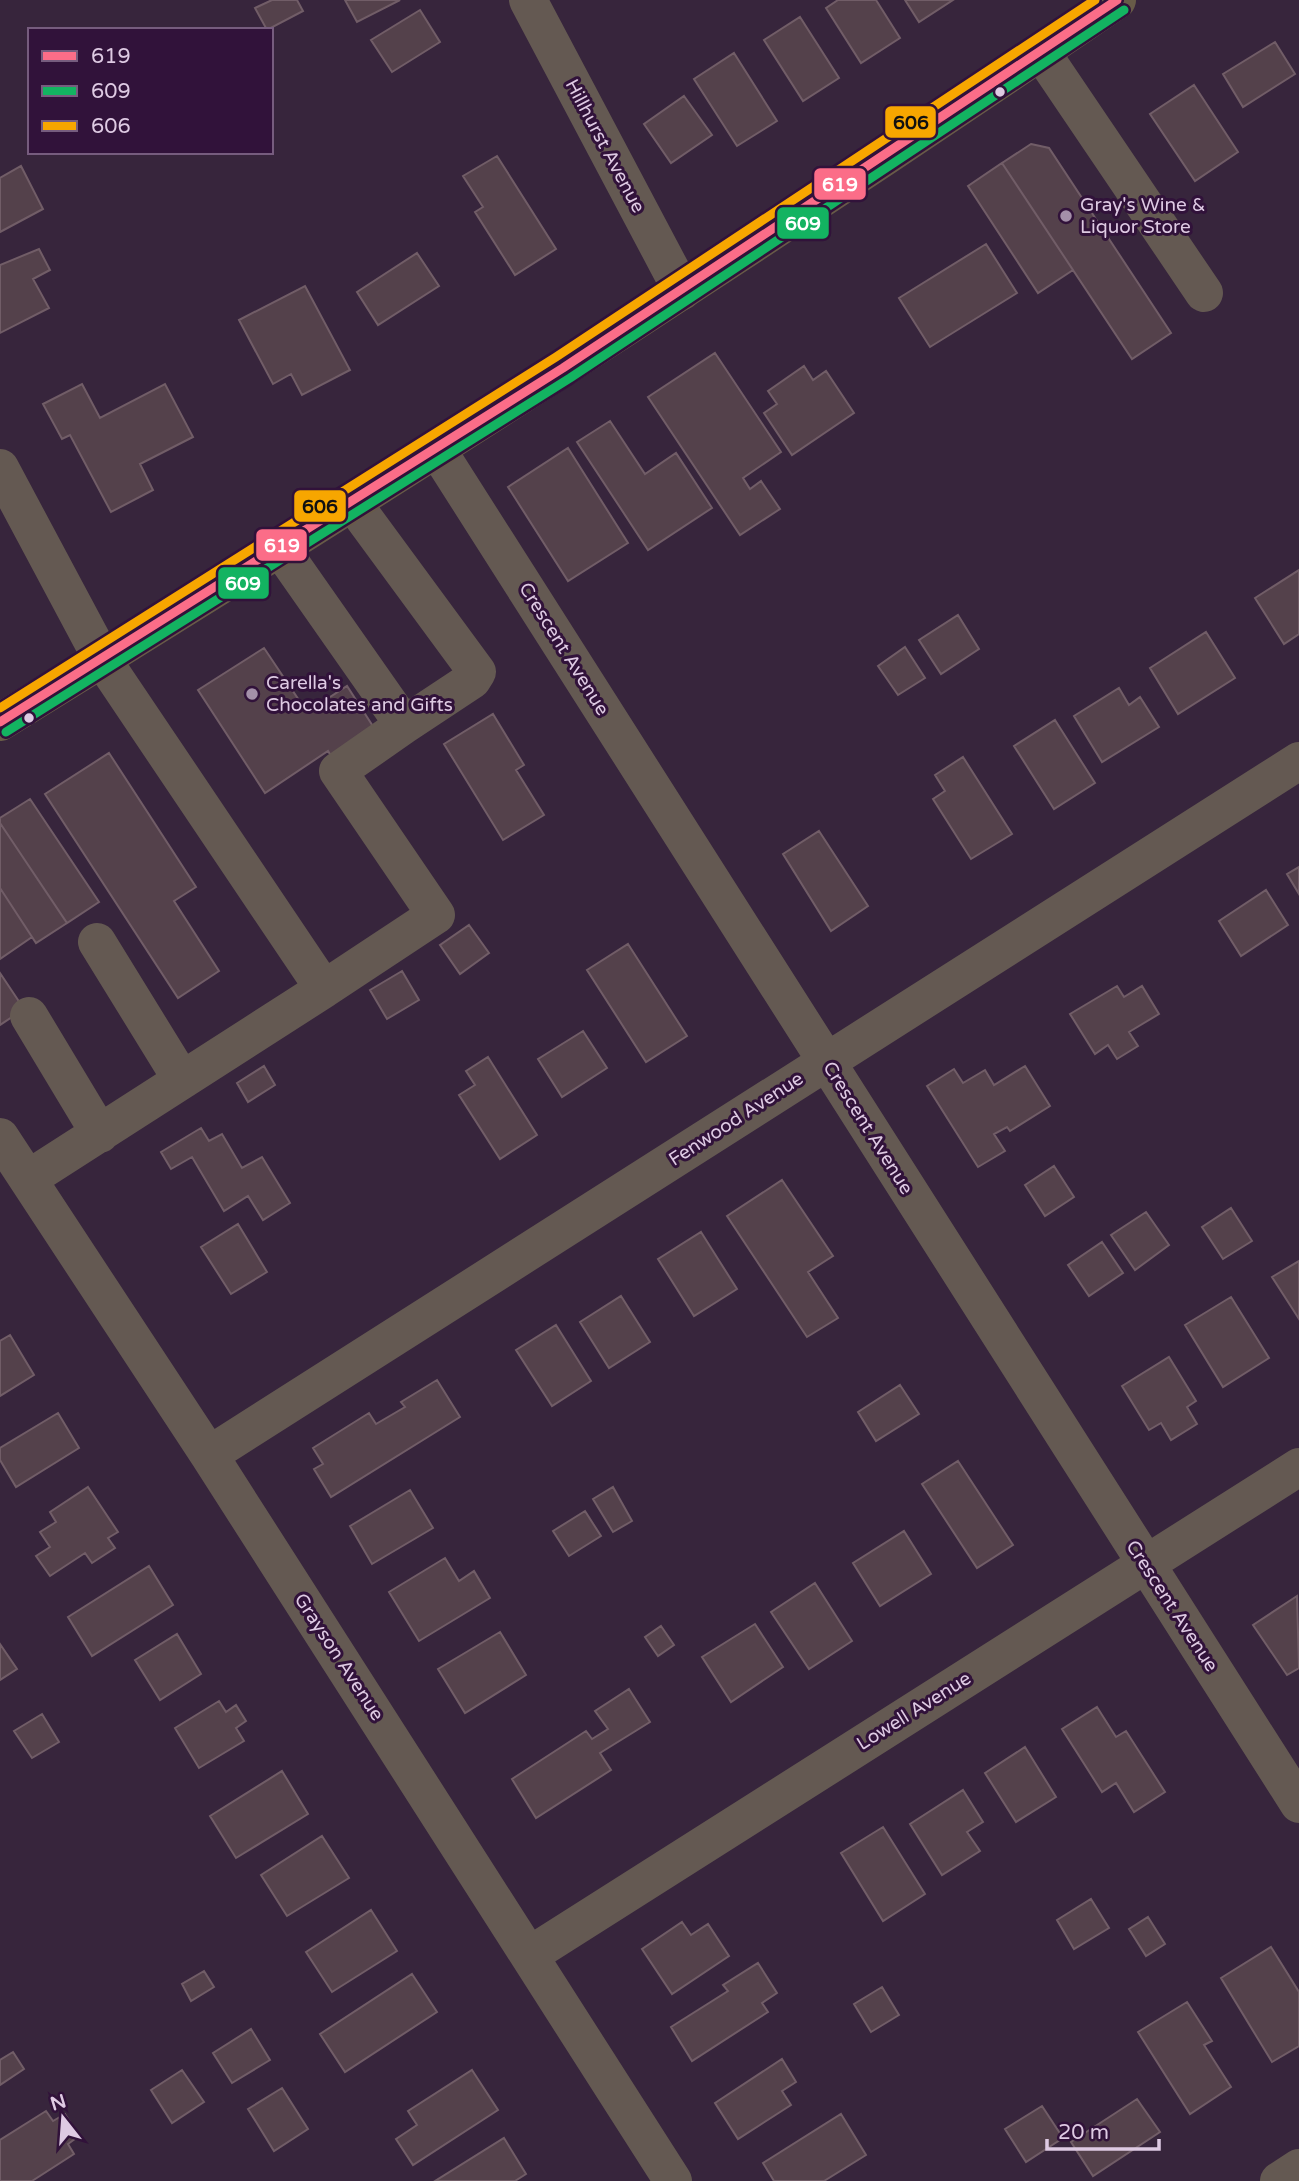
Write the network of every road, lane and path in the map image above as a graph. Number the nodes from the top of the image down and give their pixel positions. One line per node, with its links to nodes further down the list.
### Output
1 (528, 0): 4 (street, Hillhurst Avenue)
2 (1117, 0): 3 (main road)
3 (1041, 52): 4 (main road); 5 (street)
4 (682, 291): 6 (main road)
5 (1204, 293)
6 (438, 451): 8 (main road); 17 (street, Crescent Avenue)
7 (0, 468): 10 (street)
8 (352, 502): 9 (main road); 12 (street)
9 (280, 548): 10 (main road); 12 (street)
10 (102, 659): 11 (main road); 15 (street)
11 (0, 722)
12 (404, 725): 15 (street)
13 (1299, 761): 17 (street, Fenwood Avenue)
14 (97, 942): 18 (street)
15 (324, 989): 18 (street)
16 (29, 1016): 19 (street)
17 (826, 1062): 22 (street, Fenwood Avenue); 24 (street, Crescent Avenue)
18 (182, 1080): 19 (street)
19 (100, 1133): 21 (street)
20 (0, 1137): 21 (street, Grayson Avenue)
21 (28, 1179): 22 (street, Grayson Avenue)
22 (209, 1455): 26 (street, Grayson Avenue)
23 (1299, 1467): 24 (street, Lowell Avenue)
24 (1146, 1564): 25 (street, Crescent Avenue); 26 (street, Lowell Avenue)
25 (1299, 1804)
26 (530, 1955): 28 (street, Grayson Avenue)
27 (1299, 2168): 29 (street)
28 (673, 2181)
29 (1279, 2181)

